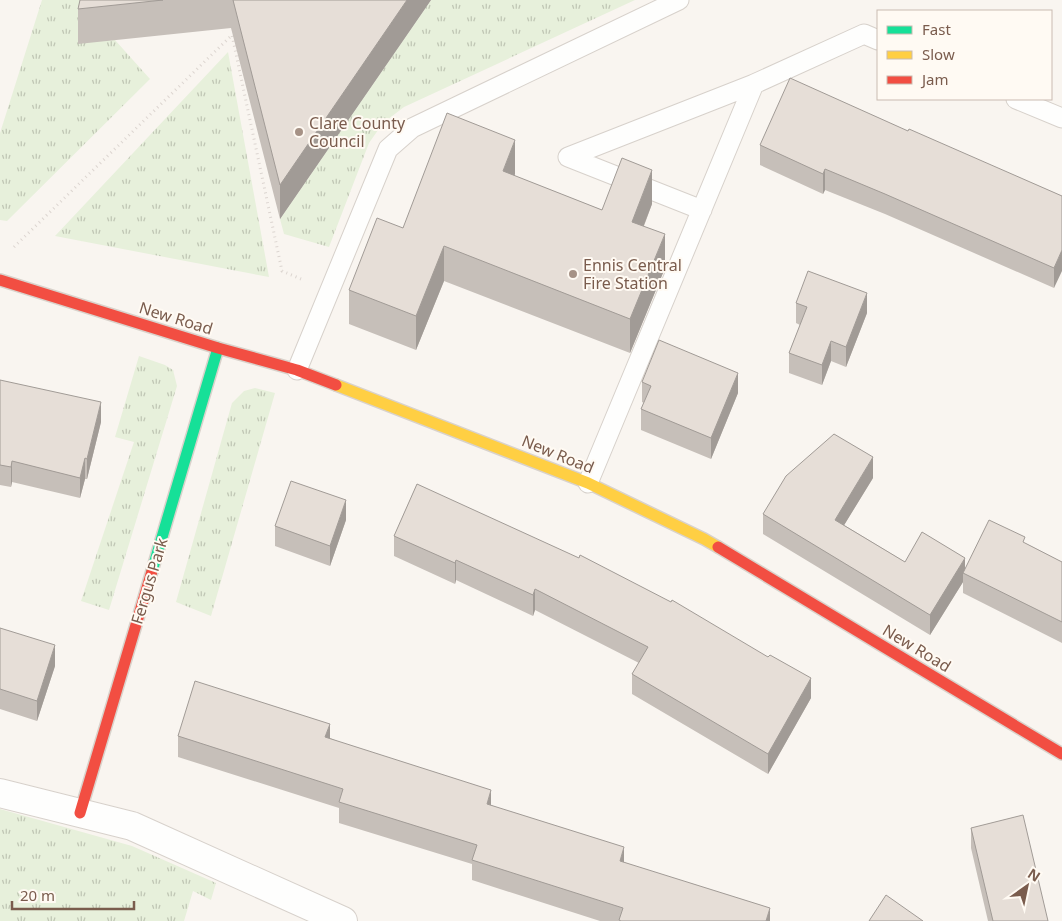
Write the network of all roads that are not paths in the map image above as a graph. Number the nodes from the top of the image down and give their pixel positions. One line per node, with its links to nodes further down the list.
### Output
1 (679, 0): 9 (lane)
2 (877, 40): 3 (lane)
3 (754, 84): 6 (lane); 6 (lane)
4 (1018, 100): 5 (lane)
5 (1062, 118)
6 (702, 210): 10 (lane)
7 (0, 280): 8 (street, New Road)
8 (218, 348): 9 (street, New Road); 13 (street, Fergus Park)
9 (297, 370): 10 (street, New Road)
10 (588, 483): 11 (street, New Road)
11 (1062, 754)
12 (0, 793): 13 (street)
13 (80, 813): 14 (street)
14 (343, 921)

